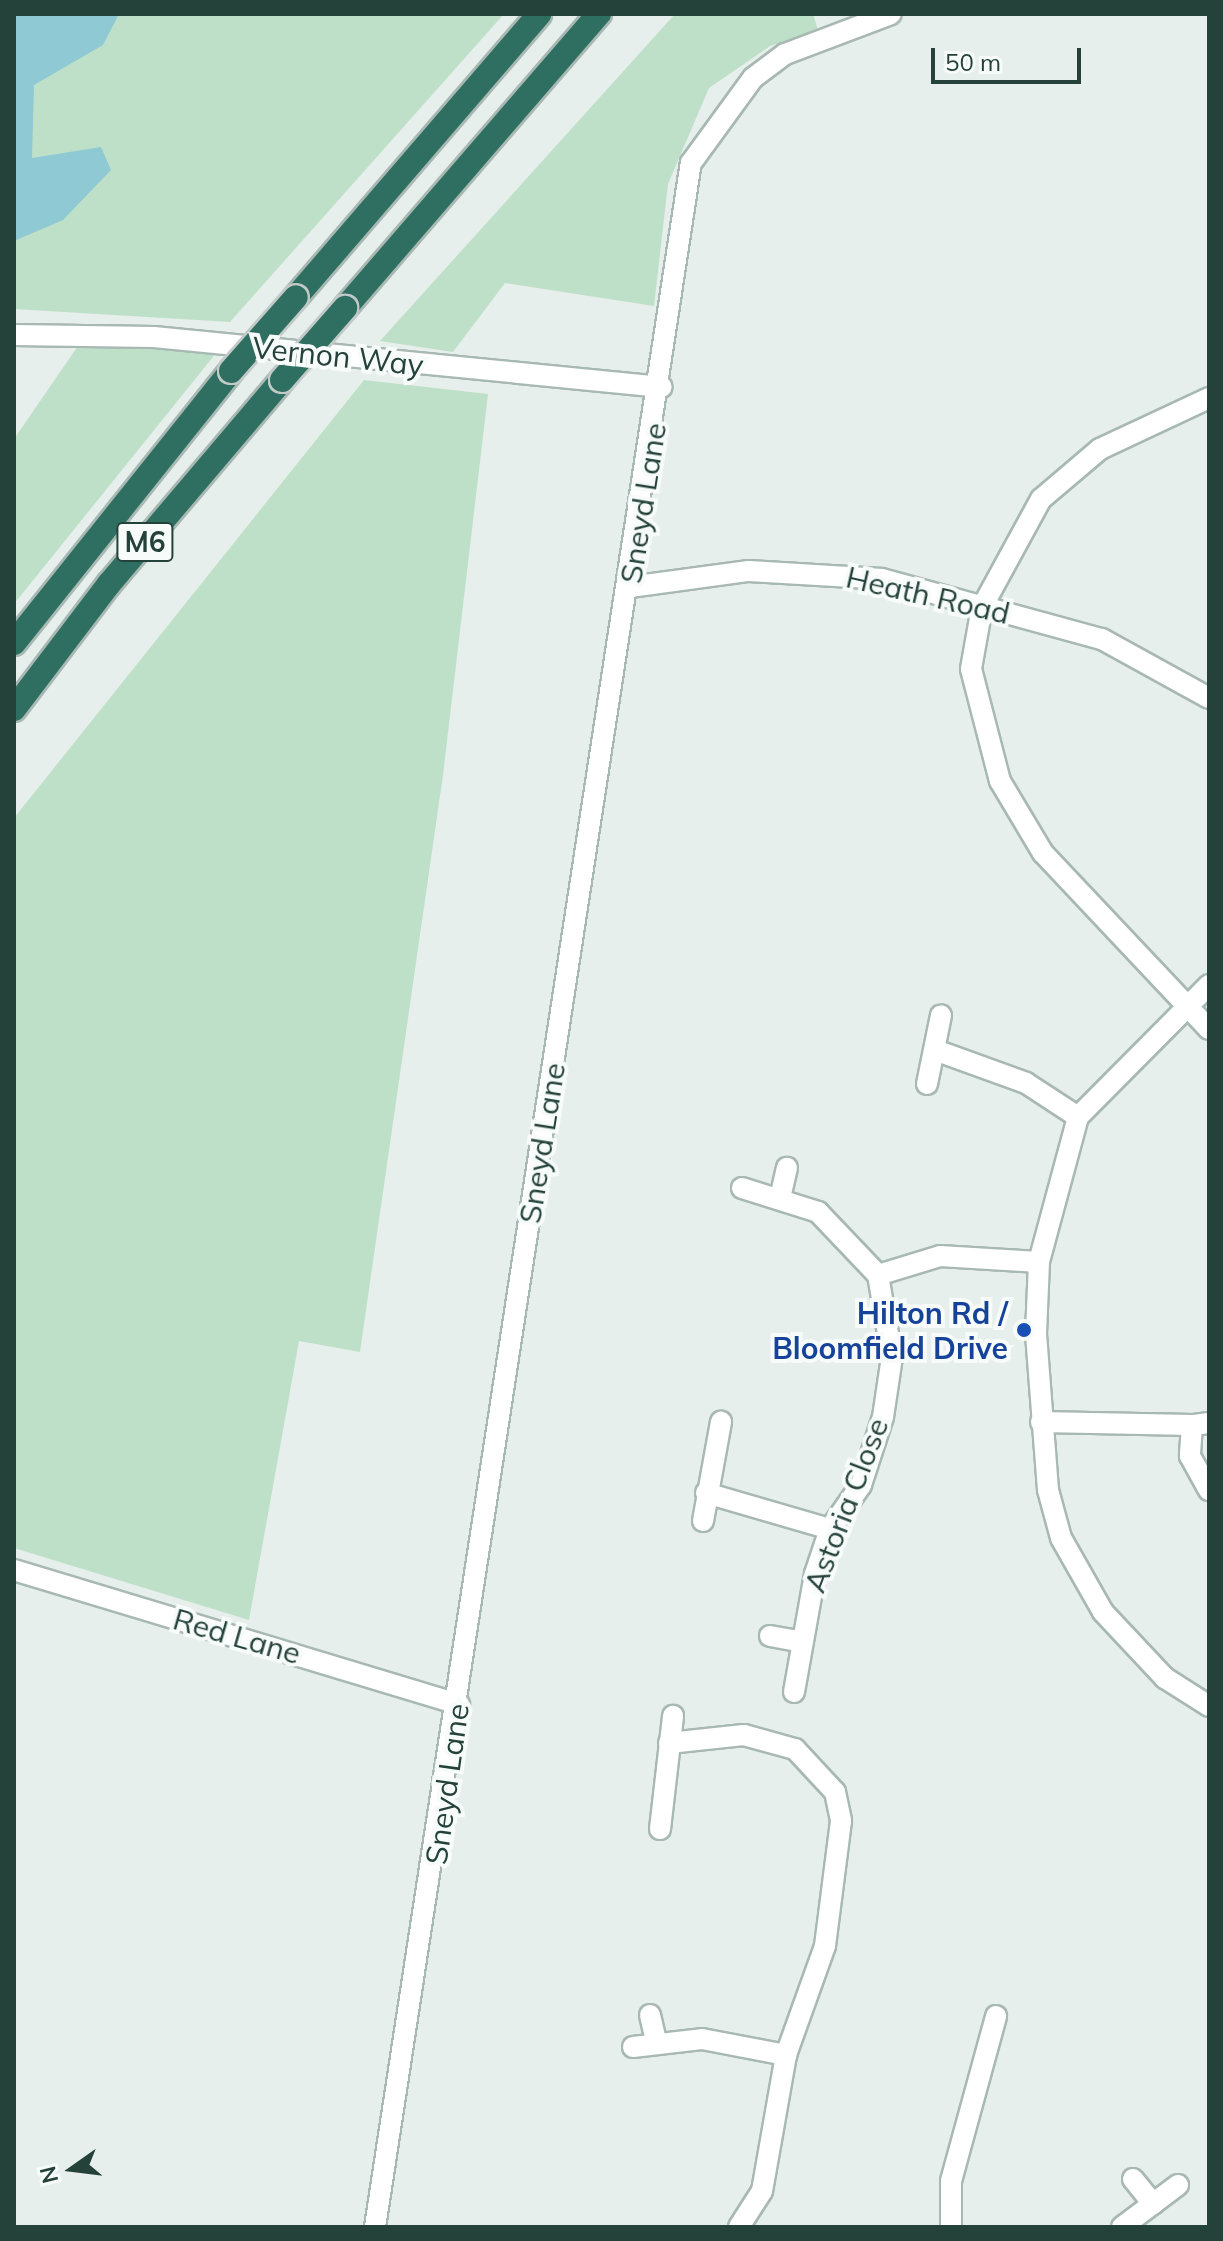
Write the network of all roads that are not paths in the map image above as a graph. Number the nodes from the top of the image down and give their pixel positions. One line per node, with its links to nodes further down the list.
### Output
1 (539, 14): 9 (highway, M6, bridge)
2 (599, 14): 11 (highway, M6, bridge)
3 (891, 14): 5 (street, Sneyd Lane)
4 (14, 335): 5 (street, Vernon Way)
5 (662, 387): 7 (street, Sneyd Lane)
6 (1209, 398): 8 (street)
7 (630, 587): 8 (street, Heath Road); 35 (street, Sneyd Lane)
8 (982, 607): 10 (street, Heath Road); 13 (street)
9 (14, 643)
10 (1209, 698)
11 (14, 709)
12 (1209, 985): 13 (street)
13 (1188, 1006): 15 (street); 18 (street)
14 (941, 1015): 16 (street)
15 (1209, 1029)
16 (935, 1050): 17 (street); 18 (street)
17 (927, 1084)
18 (1078, 1117): 22 (street)
19 (787, 1168): 21 (street)
20 (742, 1188): 21 (street)
21 (780, 1198): 23 (street)
22 (1039, 1262): 23 (street); 25 (street)
23 (878, 1275): 30 (street, Astoria Close)
24 (721, 1422): 28 (street)
25 (1041, 1422): 26 (street); 36 (street)
26 (1201, 1424): 27 (street)
27 (1209, 1490)
28 (706, 1493): 29 (street); 30 (street)
29 (703, 1521)
30 (830, 1529): 33 (street, Astoria Close)
31 (14, 1570): 35 (street, Red Lane)
32 (770, 1636): 33 (street)
33 (799, 1641): 34 (street, Astoria Close)
34 (794, 1692)
35 (459, 1704): 48 (street, Sneyd Lane)
36 (1209, 1706)
37 (673, 1716): 38 (street)
38 (669, 1743): 39 (street); 44 (street)
39 (660, 1829)
40 (650, 2015): 42 (street)
41 (996, 2016): 50 (street)
42 (656, 2042): 43 (street); 44 (street)
43 (633, 2047)
44 (786, 2055): 49 (street)
45 (1133, 2179): 47 (street)
46 (1178, 2185): 47 (street)
47 (1153, 2204): 51 (street)
48 (375, 2227)
49 (739, 2227)
50 (951, 2227)
51 (1122, 2227)

